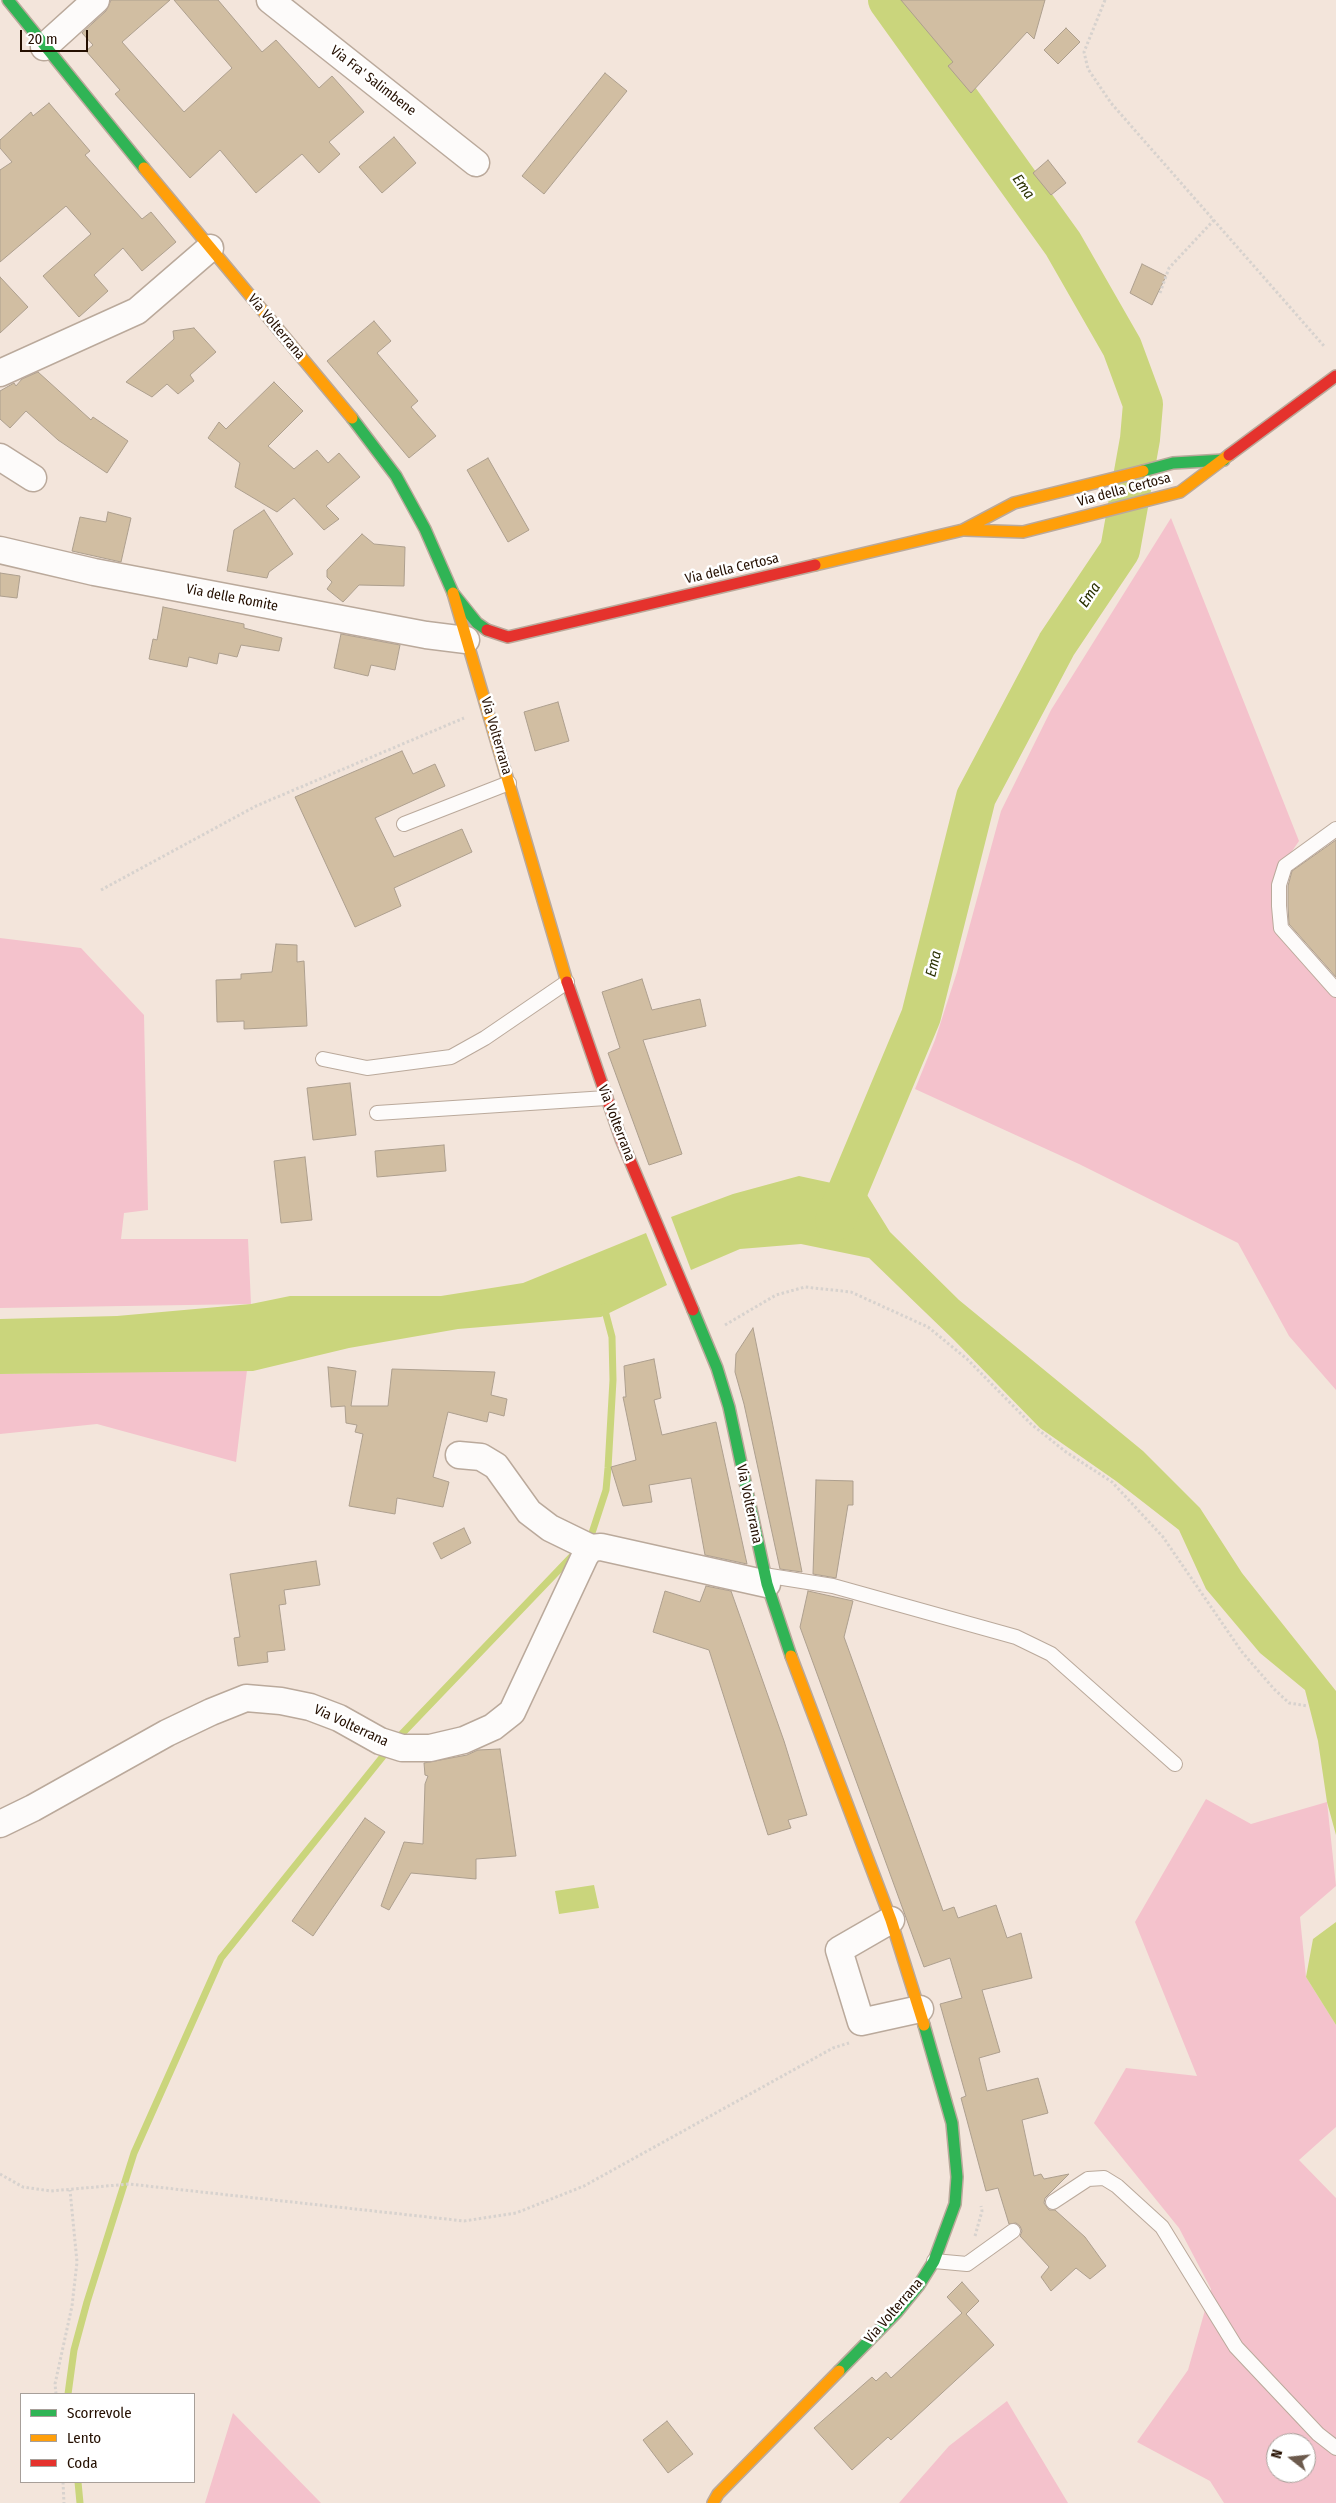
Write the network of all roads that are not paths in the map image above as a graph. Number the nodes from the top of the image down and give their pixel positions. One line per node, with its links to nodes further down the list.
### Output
1 (8, 0): 4 (main road, Via Volterrana)
2 (96, 0): 4 (street)
3 (270, 0): 5 (street, Via Fra' Salimbene)
4 (44, 47): 6 (main road, Via Volterrana)
5 (476, 163)
6 (210, 248): 7 (street); 14 (main road, Via Volterrana)
7 (0, 373)
8 (1336, 376): 10 (main road, Via della Certosa)
9 (0, 457): 11 (street)
10 (1224, 460): 12 (main road, Via della Certosa); 12 (main road, Via della Certosa)
11 (32, 478)
12 (963, 530): 15 (main road, Via della Certosa)
13 (0, 550): 17 (street, Via delle Romite)
14 (453, 593): 15 (main road, Via Volterrana); 17 (main road)
15 (508, 637): 16 (main road)
16 (499, 647)
17 (480, 653): 18 (main road); 18 (main road, Via Volterrana)
18 (482, 688): 19 (main road, Via Volterrana)
19 (509, 783): 20 (lane); 22 (main road, Via Volterrana)
20 (404, 824)
21 (1336, 829): 23 (lane)
22 (567, 982): 24 (lane); 25 (main road, Via Volterrana)
23 (1336, 990)
24 (323, 1059)
25 (606, 1098): 26 (lane); 29 (main road, Via Volterrana)
26 (378, 1113)
27 (459, 1455): 28 (street)
28 (591, 1548): 29 (street); 31 (street, Via Volterrana)
29 (765, 1580): 30 (lane); 32 (main road, Via Volterrana)
30 (1175, 1764)
31 (0, 1824)
32 (891, 1920): 33 (main road, Via Volterrana); 33 (street)
33 (920, 2009): 36 (main road, Via Volterrana)
34 (1053, 2202): 37 (lane)
35 (1013, 2231): 36 (lane)
36 (934, 2261): 38 (main road, Via Volterrana)
37 (1336, 2448)
38 (713, 2503)

